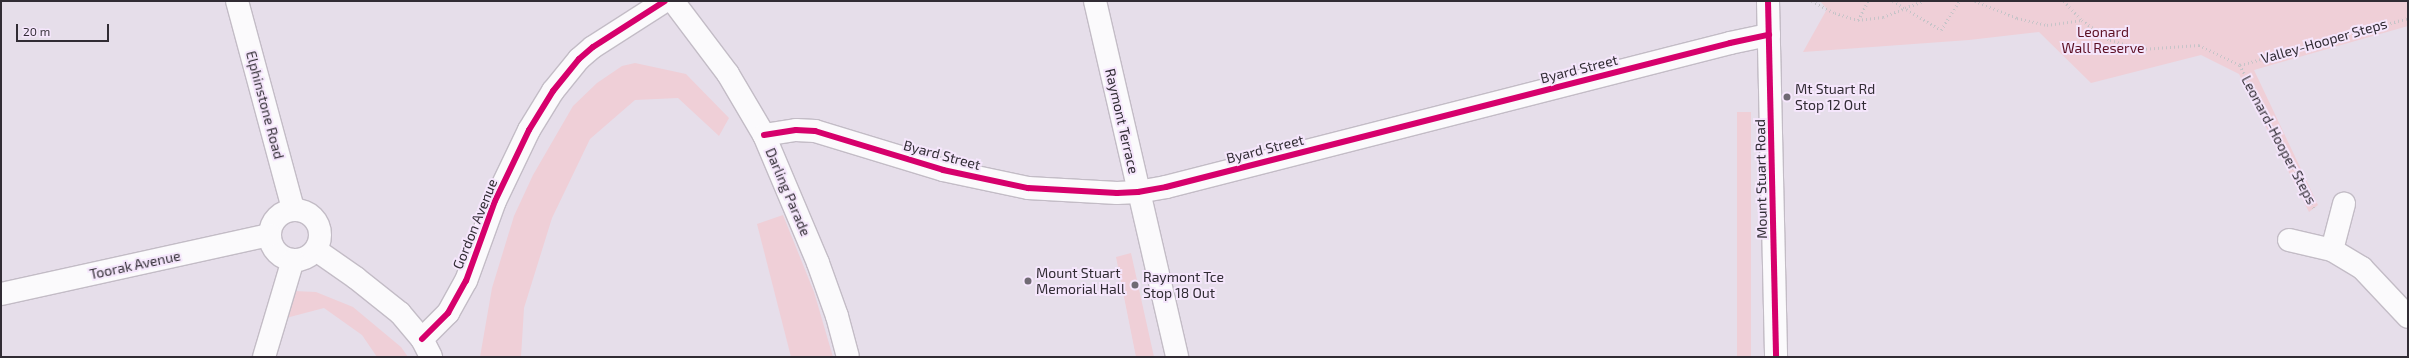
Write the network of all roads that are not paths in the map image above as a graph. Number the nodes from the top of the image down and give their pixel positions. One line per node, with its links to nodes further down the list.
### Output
1 (237, 1): 10 (street, Elphinstone Road)
2 (665, 1): 18 (street, Gordon Avenue)
3 (673, 1): 7 (street, Darling Parade)
4 (1095, 1): 8 (street, Raymont Terrace)
5 (1768, 1): 6 (street, Mount Stuart Road)
6 (1769, 35): 8 (street, Byard Street); 22 (street, Mount Stuart Road)
7 (764, 135): 8 (street, Byard Street); 20 (street, Darling Parade)
8 (1138, 192): 21 (street, Raymont Terrace)
9 (2344, 204): 13 (street)
10 (293, 209): 11 (street); 14 (street)
11 (270, 235): 15 (street); 16 (street, Toorak Avenue)
12 (2289, 240): 13 (street)
13 (2335, 240): 17 (street)
14 (316, 250): 15 (street); 18 (street, Gordon Avenue)
15 (293, 260): 19 (street)
16 (1, 294)
17 (2408, 317)
18 (426, 348)
19 (264, 357)
20 (848, 357)
21 (1177, 357)
22 (1776, 357)

